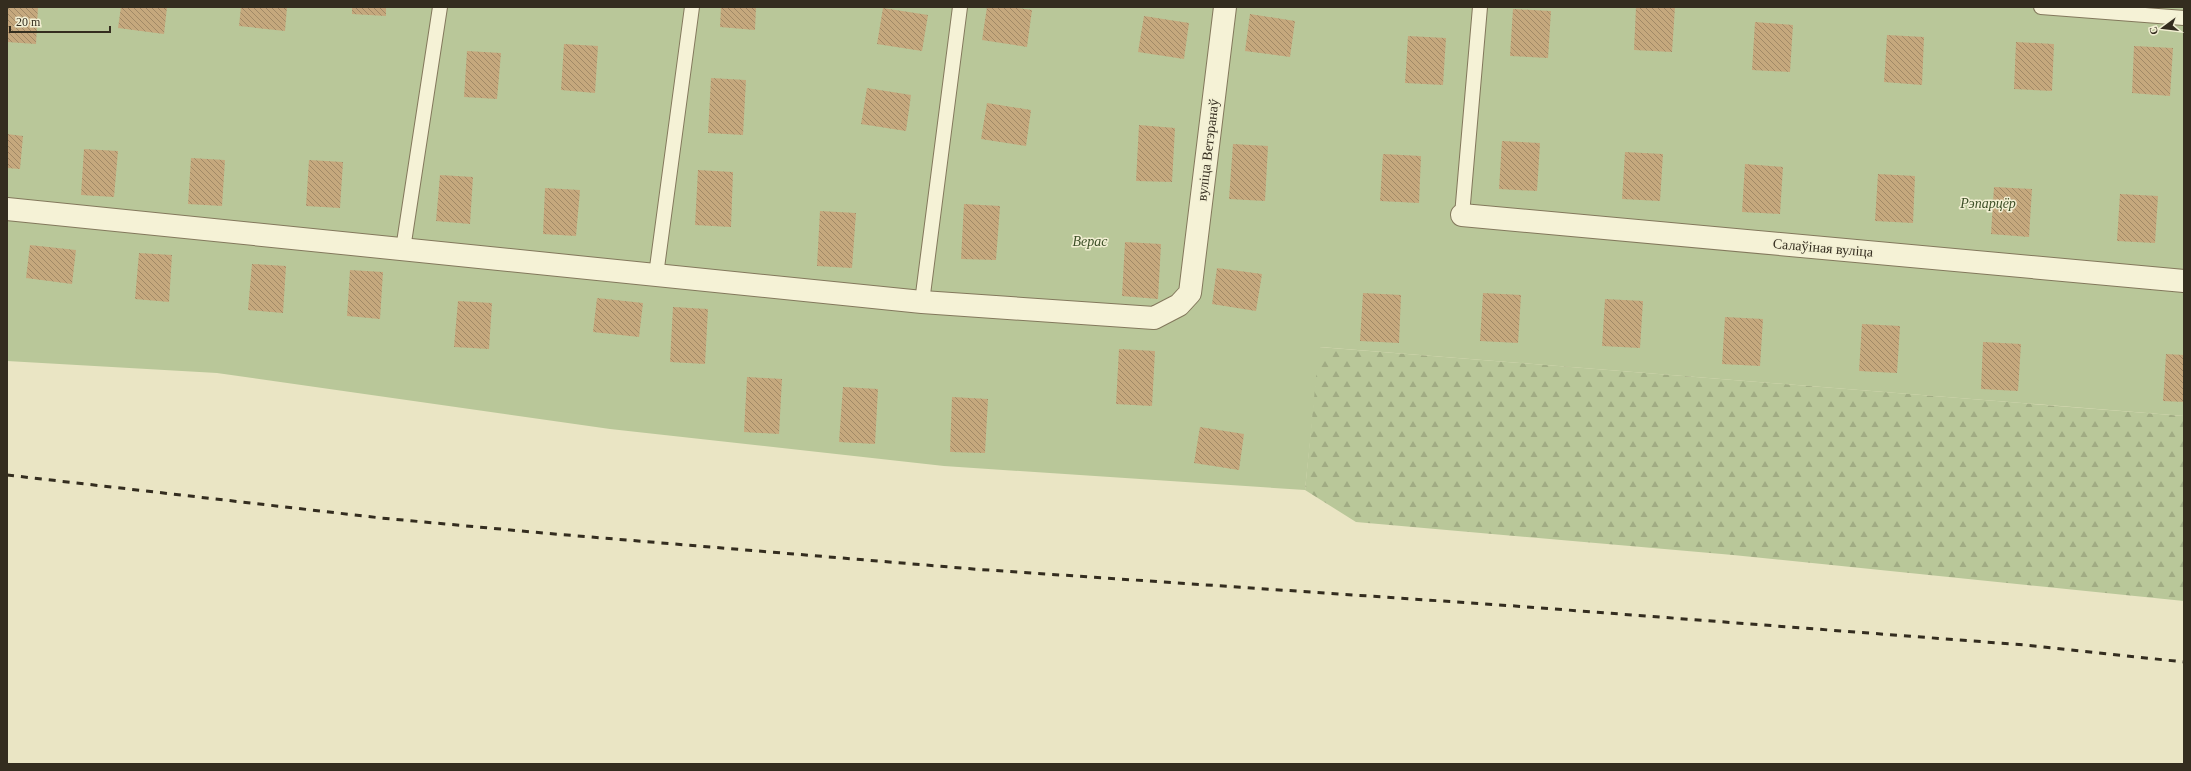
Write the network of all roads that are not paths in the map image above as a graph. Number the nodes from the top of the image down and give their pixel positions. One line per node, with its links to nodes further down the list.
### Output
1 (440, 7): 10 (lane)
2 (692, 7): 11 (lane)
3 (960, 7): 13 (lane)
4 (1226, 7): 13 (street, вуліца Ветэранаў)
5 (1480, 7): 9 (lane)
6 (2041, 7): 7 (lane)
7 (2184, 18)
8 (7, 209): 10 (street)
9 (1462, 215): 12 (street, Салаўіная вуліца)
10 (403, 249): 11 (street)
11 (656, 275): 13 (street)
12 (2184, 281)
13 (922, 302)

